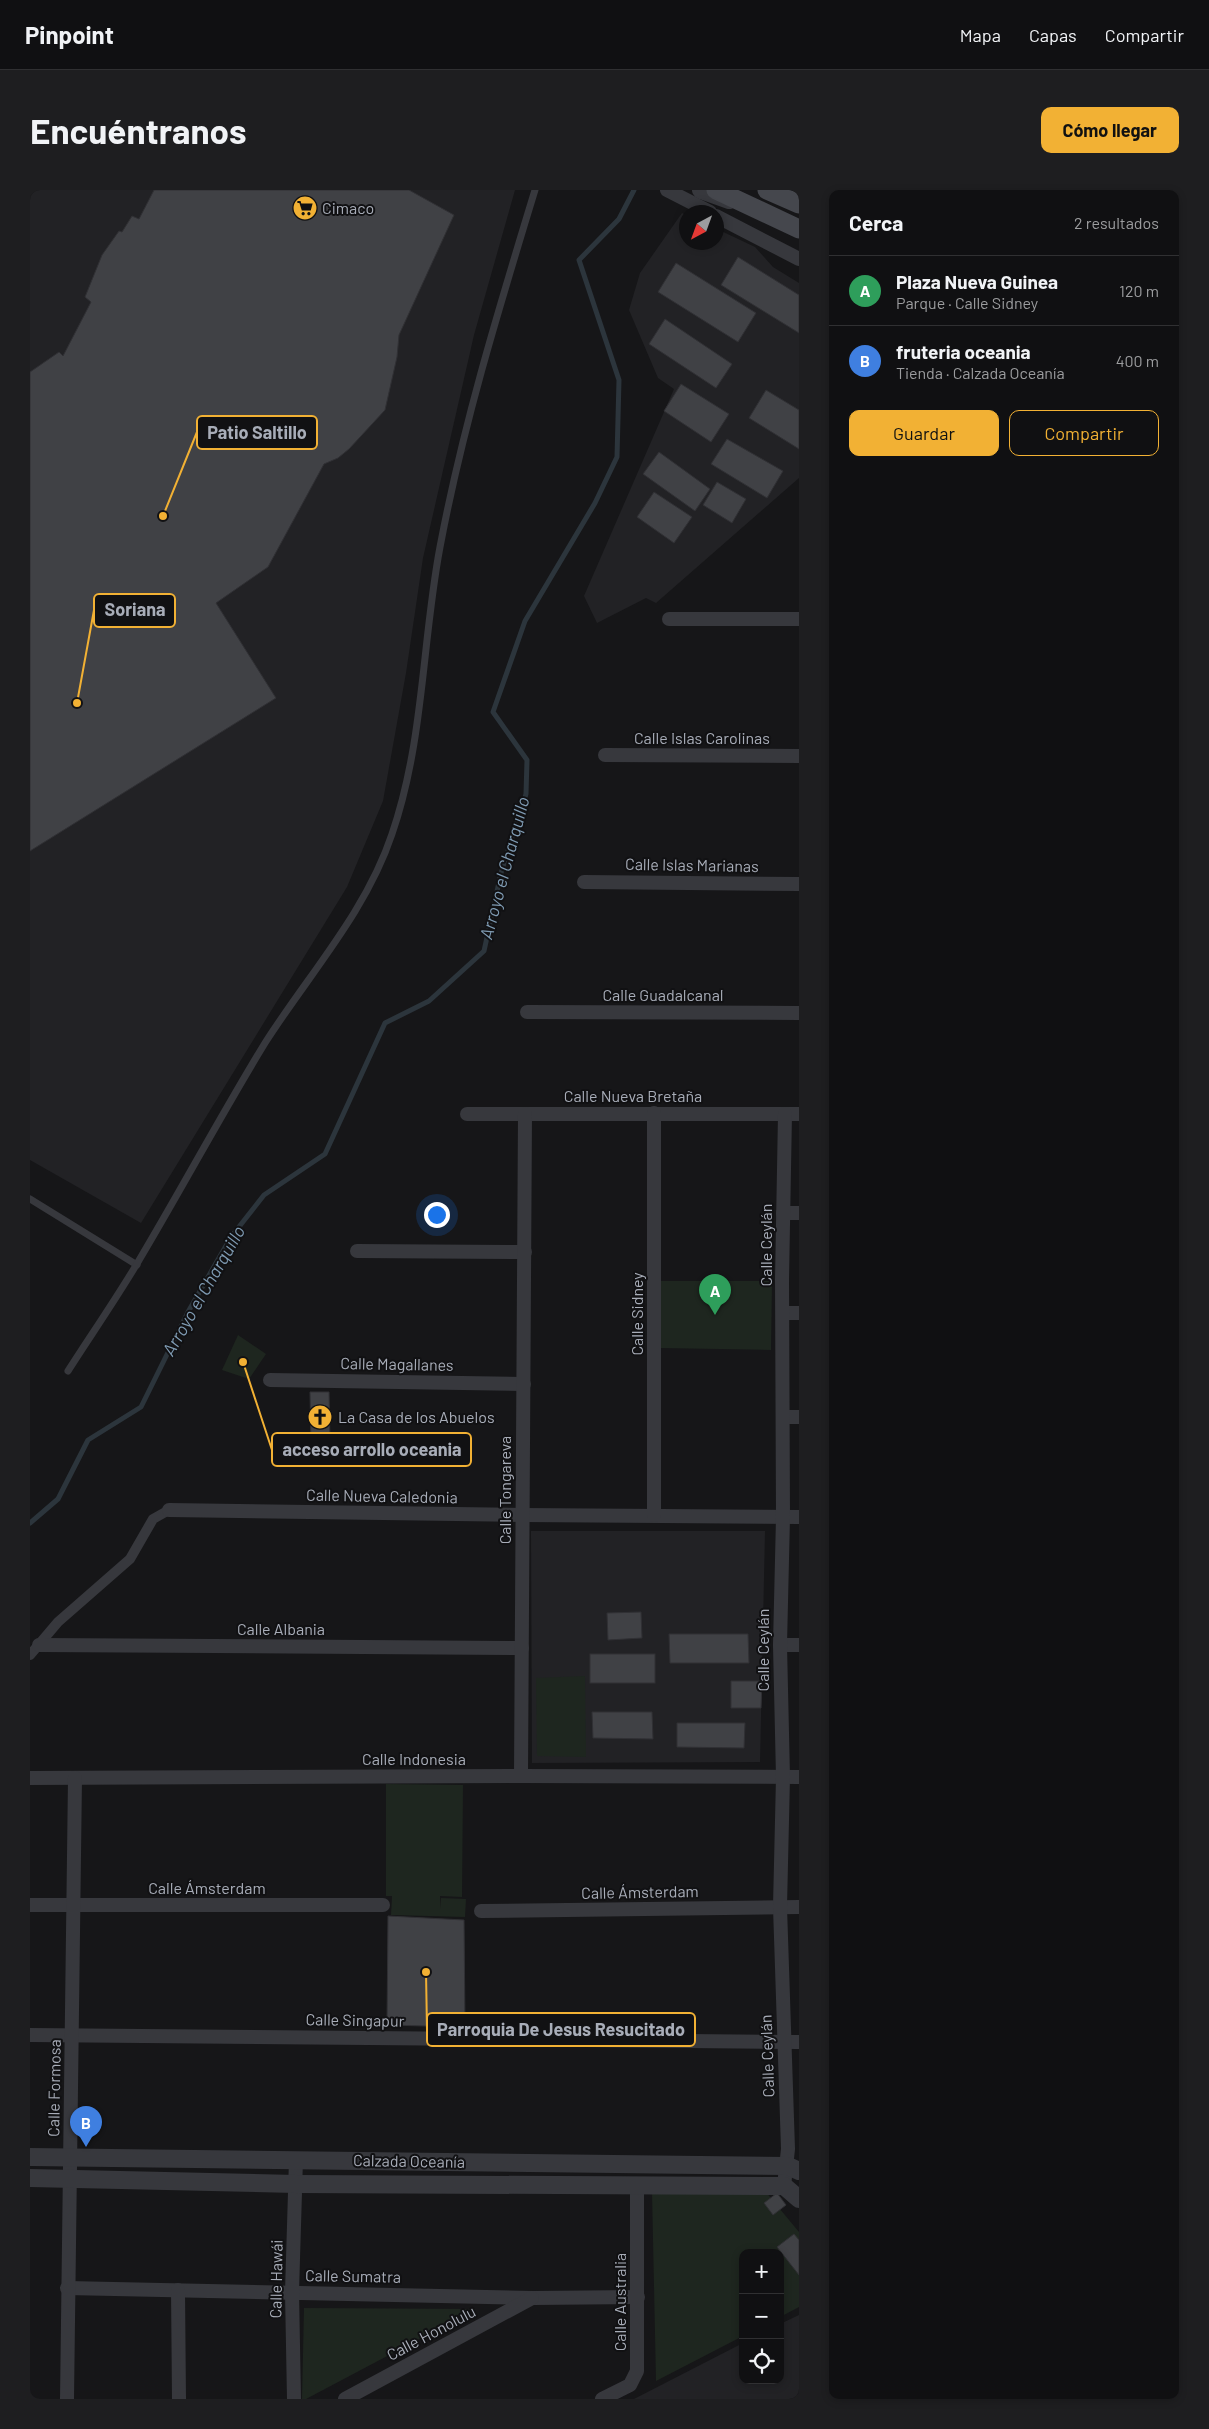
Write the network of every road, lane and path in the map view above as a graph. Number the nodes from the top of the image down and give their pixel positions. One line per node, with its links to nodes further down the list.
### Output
1 (535, 190): 29 (lane)
2 (667, 190): 7 (street)
3 (701, 190): 8 (street)
4 (716, 190): 8 (main road)
5 (767, 190): 6 (main road)
6 (799, 204)
7 (696, 205)
8 (751, 208): 10 (main road)
9 (724, 220): 11 (street)
10 (799, 229)
11 (799, 259)
12 (669, 619): 13 (street)
13 (799, 619)
14 (605, 755): 15 (street, Calle Islas Carolinas)
15 (799, 756)
16 (584, 882): 17 (street, Calle Islas Marianas)
17 (799, 884)
18 (527, 1012): 19 (street, Calle Guadalcanal)
19 (799, 1013)
20 (467, 1114): 21 (street, Calle Nueva Bretaña)
21 (525, 1114): 22 (street, Calle Nueva Bretaña); 28 (street, Calle Tongareva)
22 (654, 1114): 23 (street, Calle Nueva Bretaña); 38 (street, Calle Sidney)
23 (792, 1114): 25 (street, Calle Ceylán)
24 (30, 1198): 29 (lane)
25 (783, 1213): 26 (street); 30 (street, Calle Ceylán)
26 (799, 1213)
27 (357, 1251): 28 (street)
28 (525, 1252): 34 (street, Calle Tongareva)
29 (136, 1265): 32 (lane)
30 (784, 1313): 31 (street); 35 (street, Calle Ceylán)
31 (799, 1313)
32 (68, 1371)
33 (270, 1380): 34 (street, Calle Magallanes)
34 (524, 1384): 39 (street, Calle Tongareva)
35 (784, 1417): 36 (street); 40 (street, Calle Ceylán)
36 (799, 1417)
37 (169, 1510): 39 (street, Calle Nueva Caledonia); 45 (street, Calle Nueva Caledonia)
38 (654, 1515): 39 (street, Calle Nueva Caledonia); 40 (street, Calle Nueva Caledonia)
39 (523, 1516): 44 (street, Calle Tongareva)
40 (783, 1517): 41 (street, Calle Nueva Caledonia); 42 (street, Calle Ceylán)
41 (799, 1517)
42 (780, 1645): 43 (street); 47 (street, Calle Ceylán)
43 (799, 1645)
44 (522, 1648): 45 (street, Calle Albania); 46 (street, Calle Tongareva)
45 (35, 1650)
46 (521, 1776): 47 (street, Calle Indonesia); 49 (street, Calle Indonesia)
47 (783, 1777): 50 (street, Calle Indonesia); 54 (street, Calle Ceylán)
48 (30, 1778): 49 (street, Calle Indonesia)
49 (75, 1778): 52 (street, Calle Formosa)
50 (799, 1778)
51 (30, 1905): 52 (street, Calle Ámsterdam)
52 (74, 1905): 53 (street, Calle Ámsterdam); 58 (street, Calle Formosa)
53 (383, 1905)
54 (780, 1907): 55 (street, Calle Ámsterdam); 56 (street, Calle Ámsterdam); 59 (street, Calle Ceylán)
55 (799, 1908)
56 (481, 1911)
57 (30, 2035): 58 (street, Calle Singapur)
58 (72, 2035): 59 (street, Calle Singapur); 62 (street, Calle Formosa)
59 (784, 2042): 60 (street, Calle Singapur); 64 (street, Calle Ceylán)
60 (799, 2042)
61 (30, 2157): 62 (street, Calzada Oceanía)
62 (70, 2157): 63 (street, Calzada Oceanía); 66 (street, Calle Formosa)
63 (296, 2160): 64 (street, Calzada Oceanía); 67 (street, Calle Hawái)
64 (794, 2160): 69 (street, Calle Ceylán)
65 (30, 2178): 66 (street, Calzada Oceanía)
66 (71, 2178): 67 (street, Calzada Oceanía); 71 (street, Calle Formosa)
67 (296, 2184): 68 (street, Calzada Oceanía); 73 (street, Calle Hawái)
68 (637, 2186): 69 (street, Calzada Oceanía); 74 (street, Calle Australia)
69 (784, 2186): 70 (street)
70 (799, 2199)
71 (67, 2288): 72 (street, Calle Sumatra); 76 (street, Calle Formosa)
72 (178, 2290): 73 (street, Calle Sumatra); 77 (street)
73 (292, 2292): 75 (street, Calle Sumatra); 78 (street, Calle Hawái)
74 (638, 2297): 75 (street, Calle Sumatra); 80 (street, Calle Australia)
75 (533, 2298): 79 (street, Calle Honolulu)
76 (67, 2399)
77 (179, 2399)
78 (294, 2399)
79 (345, 2399)
80 (602, 2399)

